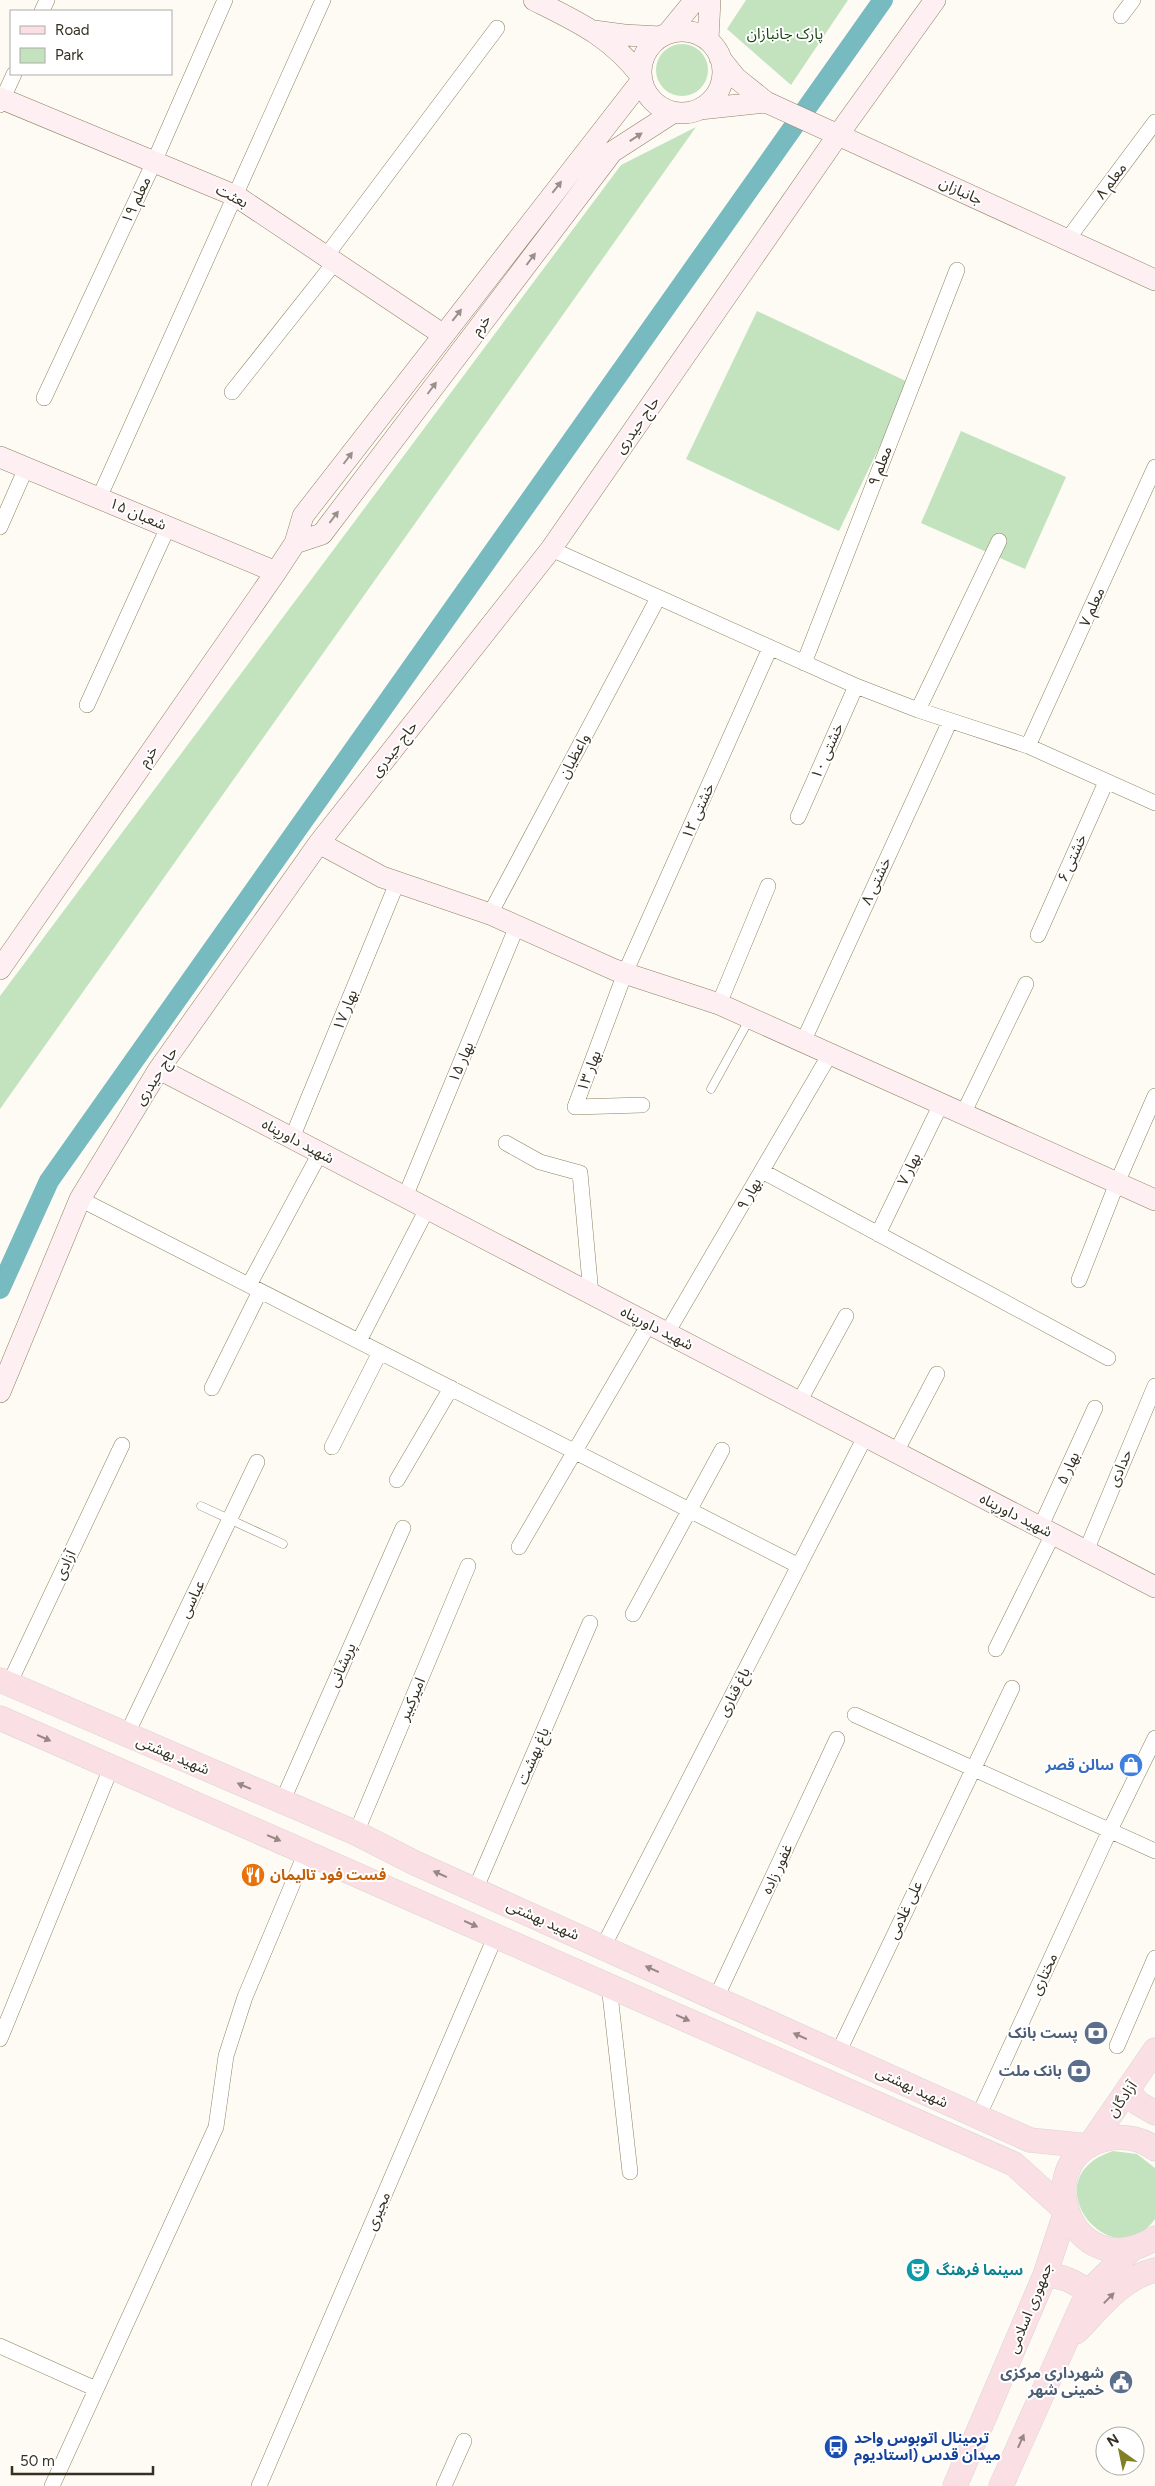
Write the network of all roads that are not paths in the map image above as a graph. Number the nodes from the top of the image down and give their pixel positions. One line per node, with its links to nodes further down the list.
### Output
1 (226, 0): 24 (street, معلم ۱۹)
2 (323, 0): 25 (street)
3 (534, 0): 10 (street)
4 (695, 0): 11 (street)
5 (710, 0): 12 (street)
6 (935, 0): 21 (street, حاج حیدری)
7 (1133, 0): 8 (street)
8 (1121, 16)
9 (497, 28): 27 (street)
10 (594, 30): 11 (street); 15 (street)
11 (664, 35): 12 (street); 15 (street)
12 (708, 40): 13 (street)
13 (720, 58): 17 (street); 18 (street)
14 (14, 75): 16 (street)
15 (641, 78): 19 (street); 22 (street, خرم)
16 (1, 100): 24 (street, بعثت)
17 (766, 102): 18 (street); 21 (street, جانبازان)
18 (700, 109): 19 (street)
19 (674, 112): 23 (street, خرم, one-way to 19)
20 (1155, 122): 26 (street, معلم ۸)
21 (838, 135): 26 (street, جانبازان); 41 (street, حاج حیدری)
22 (593, 140): 23 (street); 30 (street, خرم, one-way to 22)
23 (612, 152): 40 (street, خرم, one-way to 23)
24 (154, 162): 25 (street, بعثت); 32 (street, معلم ۱۹)
25 (236, 196): 27 (street, بعثت); 36 (street)
26 (1067, 240): 29 (street, جانبازان)
27 (331, 259): 30 (street, بعثت); 31 (street)
28 (957, 270): 45 (street, معلم ۹)
29 (1155, 280)
30 (442, 334): 40 (street, خرم, one-way to 30)
31 (232, 392)
32 (44, 398)
33 (0, 457): 35 (street, ۱۵ شعبان)
34 (1155, 467): 50 (street, معلم ۷)
35 (26, 468): 36 (street, ۱۵ شعبان); 37 (street)
36 (99, 498): 38 (street, ۱۵ شعبان)
37 (0, 527)
38 (168, 527): 42 (street, ۱۵ شعبان); 47 (street)
39 (999, 541): 48 (street)
40 (295, 543): 42 (street, خرم)
41 (551, 549): 43 (street); 54 (street, حاج حیدری)
42 (276, 572): 60 (street, خرم)
43 (658, 598): 44 (street); 57 (street, واعظیان)
44 (770, 648): 45 (street); 61 (street, خشتی ۱۲)
45 (804, 663): 46 (street)
46 (856, 686): 48 (street); 53 (street, خشتی ۱۰)
47 (86, 705)
48 (918, 710): 49 (street)
49 (950, 721): 50 (street); 65 (street, خشتی ۸)
50 (1028, 746): 51 (street)
51 (1106, 782): 52 (street); 59 (street, خشتی ۶)
52 (1155, 803)
53 (798, 817)
54 (319, 843): 55 (street); 67 (street, حاج حیدری)
55 (397, 882): 57 (street); 73 (street, بهار ۱۷)
56 (768, 886): 63 (street)
57 (490, 914): 58 (street)
58 (517, 926): 61 (street); 78 (street, بهار ۱۵)
59 (1038, 934)
60 (0, 969)
61 (625, 973): 63 (street); 71 (street, بهار ۱۳)
62 (1026, 984): 72 (street)
63 (719, 1004): 64 (street)
64 (750, 1018): 65 (street); 68 (lane)
65 (803, 1042): 66 (street)
66 (830, 1054): 70 (street); 76 (street, بهار ۹)
67 (159, 1069): 73 (street, شهید داورپناه); 79 (street, حاج حیدری)
68 (711, 1089)
69 (1155, 1096): 77 (street)
70 (941, 1104): 72 (street); 82 (street, بهار ۷)
71 (642, 1105)
72 (963, 1114): 77 (street)
73 (292, 1138): 75 (street, شهید داورپناه)
74 (506, 1143): 85 (street)
75 (320, 1153): 78 (street, شهید داورپناه); 84 (street)
76 (762, 1171): 82 (street); 87 (street, بهار ۹)
77 (1117, 1183): 80 (street); 83 (street)
78 (405, 1197): 81 (street, شهید داورپناه)
79 (80, 1199): 84 (street); 95 (street, حاج حیدری)
80 (1155, 1200)
81 (427, 1209): 85 (street, شهید داورپناه); 88 (street)
82 (878, 1234): 90 (street)
83 (1079, 1280)
84 (255, 1288): 88 (street); 93 (street)
85 (591, 1294): 87 (street, شهید داورپناه)
86 (846, 1316): 96 (street)
87 (658, 1329): 96 (street, شهید داورپناه); 102 (street, بهار ۹)
88 (359, 1341): 89 (street)
89 (380, 1352): 94 (street); 100 (street)
90 (1108, 1358)
91 (936, 1374): 103 (street)
92 (1155, 1386): 113 (street, حدادی)
93 (212, 1388)
94 (452, 1388): 102 (street); 105 (street)
95 (0, 1392)
96 (799, 1402): 98 (street, شهید داورپناه)
97 (1095, 1408): 110 (street, بهار ۵)
98 (866, 1437): 103 (street, شهید داورپناه); 115 (street, باغ قناری)
99 (122, 1445): 120 (street, آزادی)
100 (332, 1447)
101 (722, 1450): 107 (street)
102 (575, 1451): 107 (street); 112 (street, بهار ۹)
103 (896, 1452): 110 (street, شهید داورپناه)
104 (257, 1462): 108 (street, عباسی)
105 (397, 1480)
106 (201, 1506): 108 (lane)
107 (690, 1510): 115 (street); 117 (street)
108 (230, 1519): 111 (lane); 124 (street, عباسی)
109 (403, 1528): 129 (street, پریشانی)
110 (1047, 1531): 113 (street, شهید داورپناه); 119 (street, بهار ۵)
111 (282, 1544)
112 (519, 1547)
113 (1086, 1551): 116 (street, شهید داورپناه)
114 (468, 1566): 131 (street, امیرکبیر)
115 (799, 1566): 136 (street, باغ قناری)
116 (1155, 1587)
117 (633, 1614)
118 (590, 1623): 134 (street, باغ بهشت)
119 (996, 1649)
120 (5, 1682): 124 (main road, شهید بهشتی)
121 (1012, 1688): 127 (street, علی غلامی)
122 (855, 1714): 127 (street)
123 (0, 1718): 128 (main road, شهید بهشتی, one-way to 128)
124 (126, 1736): 129 (main road, شهید بهشتی, one-way to 124)
125 (1155, 1738): 130 (street, مختاری)
126 (837, 1739): 139 (street, غفور زاده)
127 (972, 1767): 130 (street); 144 (street, علی غلامی)
128 (111, 1768): 133 (main road, شهید بهشتی, one-way to 133); 140 (street)
129 (282, 1802): 131 (main road, شهید بهشتی)
130 (1110, 1830): 132 (street); 147 (street, مختاری)
131 (356, 1833): 134 (main road, شهید بهشتی, one-way to 131)
132 (1155, 1851)
133 (306, 1852): 135 (main road, شهید بهشتی, one-way to 135); 160 (street)
134 (475, 1890): 136 (main road, شهید بهشتی)
135 (496, 1935): 138 (main road, شهید بهشتی); 163 (street, مجیری)
136 (603, 1947): 139 (main road, شهید بهشتی, one-way to 136)
137 (1155, 1958): 142 (street)
138 (610, 1985): 151 (main road, شهید بهشتی, one-way to 151); 152 (street)
139 (716, 1998): 144 (main road, شهید بهشتی, one-way to 139)
140 (5, 2011): 141 (street)
141 (0, 2039)
142 (1117, 2046)
143 (1155, 2050): 145 (main road, آزادگان)
144 (838, 2053): 147 (main road, شهید بهشتی)
145 (1128, 2091): 146 (main road); 149 (main road, آزادگان)
146 (1155, 2113)
147 (978, 2117): 148 (main road, شهید بهشتی)
148 (1030, 2140): 149 (main road, شهید بهشتی); 151 (main road)
149 (1089, 2146): 150 (main road); 153 (main road, آزادگان)
150 (1155, 2149)
151 (1014, 2164): 153 (main road, شهید بهشتی)
152 (630, 2172)
153 (1066, 2211): 154 (main road); 156 (main road, جمهوری اسلامی)
154 (1146, 2245): 157 (main road)
155 (1155, 2270): 159 (main road, one-way to 155)
156 (1045, 2275): 157 (main road); 165 (main road, جمهوری اسلامی)
157 (1088, 2292): 159 (main road)
158 (0, 2346): 160 (street)
159 (1063, 2346): 166 (main road, one-way to 159)
160 (96, 2390): 162 (street)
161 (464, 2441): 164 (street)
162 (52, 2486)
163 (259, 2486)
164 (444, 2486)
165 (955, 2486)
166 (1001, 2486)

